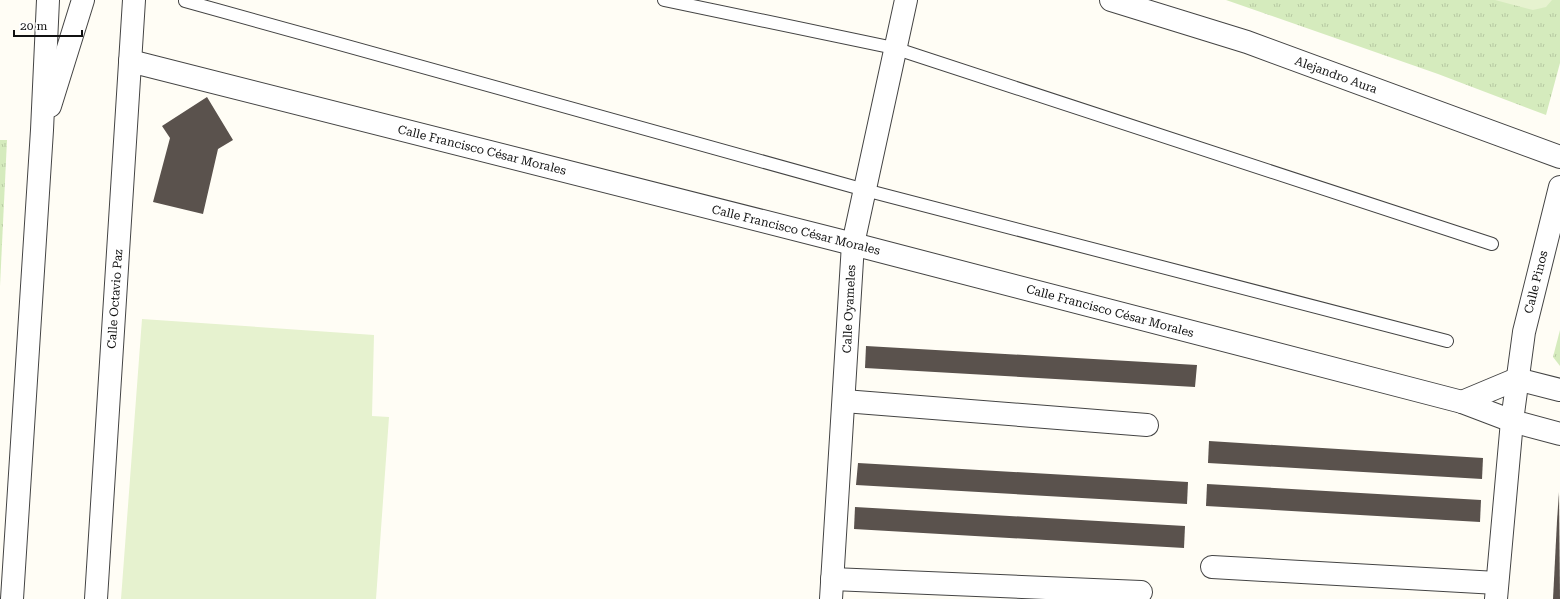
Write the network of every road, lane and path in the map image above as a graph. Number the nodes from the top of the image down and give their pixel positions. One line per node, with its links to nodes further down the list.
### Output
1 (48, 0): 10 (street)
2 (83, 0): 10 (street)
3 (134, 0): 9 (street, Calle Octavio Paz)
4 (664, 0): 8 (lane)
5 (906, 0): 8 (street, Calle Oyameles)
6 (1110, 0): 11 (street, Alejandro Aura)
7 (185, 1): 13 (lane)
8 (894, 48): 13 (street, Calle Oyameles); 15 (lane)
9 (130, 61): 14 (street, Calle Francisco César Morales); 29 (street, Calle Octavio Paz)
10 (42, 130): 28 (street)
11 (1560, 157)
12 (1560, 187): 17 (street, Calle Pinos)
13 (865, 190): 14 (street, Calle Oyameles); 16 (lane)
14 (853, 244): 19 (street, Calle Oyameles); 20 (street, Calle Francisco César Morales)
15 (1492, 244)
16 (1447, 341)
17 (1517, 379): 18 (street); 20 (street); 21 (street, Calle Pinos)
18 (1560, 390)
19 (844, 401): 22 (street); 25 (street, Calle Oyameles)
20 (1462, 402): 21 (street, Calle Francisco César Morales)
21 (1512, 421): 23 (street, Calle Francisco César Morales); 26 (street, Calle Pinos)
22 (1147, 425)
23 (1560, 434)
24 (1212, 568): 26 (street)
25 (832, 589): 27 (street)
26 (1497, 591)
27 (1141, 592)
28 (12, 599)
29 (96, 599)

